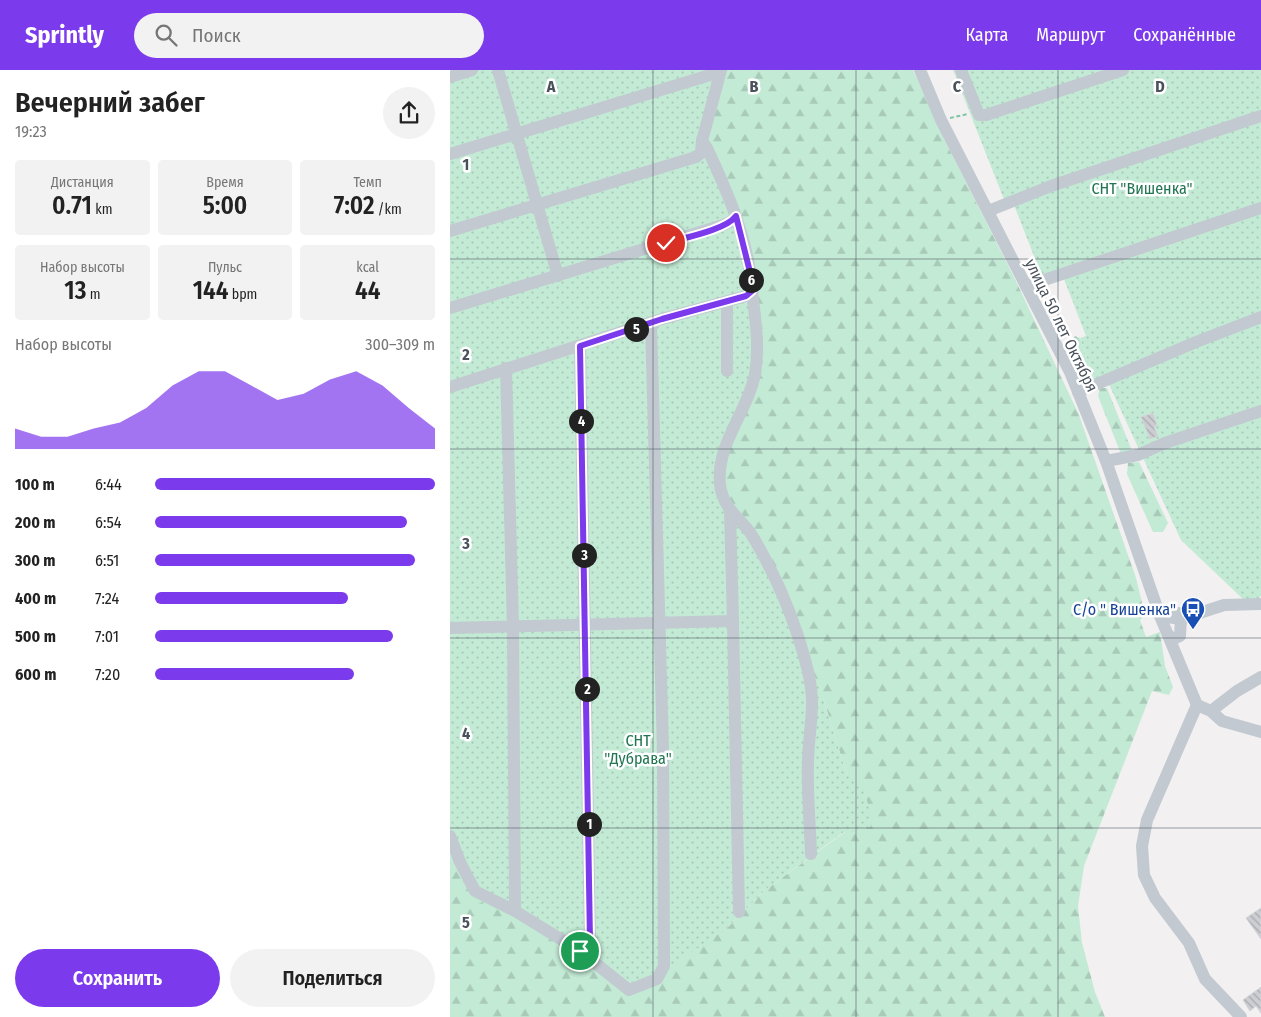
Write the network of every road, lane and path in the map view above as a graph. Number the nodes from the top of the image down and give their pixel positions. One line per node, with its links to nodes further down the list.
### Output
1 (472, 70): 8 (street)
2 (498, 70): 12 (street)
3 (920, 70): 11 (street, улица 50 лет Октября)
4 (961, 70): 9 (street)
5 (1123, 70): 7 (street)
6 (720, 71): 12 (street); 13 (street)
7 (1088, 76): 9 (street)
8 (450, 77)
9 (977, 111): 11 (path)
10 (1261, 116): 17 (street)
11 (941, 120): 17 (street, улица 50 лет Октября)
12 (517, 135): 14 (street); 15 (street)
13 (702, 142): 15 (street); 18 (street)
14 (450, 154)
15 (538, 204): 19 (street); 20 (street)
16 (1261, 208): 21 (street)
17 (988, 211): 21 (street, улица 50 лет Октября)
18 (736, 216): 20 (street); 22 (street)
19 (450, 231)
20 (558, 276): 24 (street)
21 (1026, 286): 31 (street, улица 50 лет Октября)
22 (752, 291): 23 (street); 34 (street)
23 (727, 302): 26 (street); 29 (street)
24 (450, 308)
25 (1261, 317): 31 (street)
26 (651, 324): 27 (street); 40 (street)
27 (580, 346): 28 (street); 41 (street)
28 (506, 368): 30 (street); 42 (street)
29 (727, 371)
30 (450, 387)
31 (1078, 392): 33 (street, улица 50 лет Октября)
32 (1261, 411): 33 (street)
33 (1106, 462): 35 (street, улица 50 лет Октября)
34 (730, 512): 39 (street); 50 (street)
35 (1155, 603): 37 (street, улица 50 лет Октября); 38 (street)
36 (1259, 603): 38 (street)
37 (1160, 616): 38 (street); 44 (street, улица 50 лет Октября)
38 (1182, 619): 44 (street)
39 (733, 621): 40 (street); 52 (street)
40 (660, 624): 41 (street); 53 (street)
41 (586, 625): 42 (street); 53 (street)
42 (512, 627): 43 (street); 51 (street)
43 (450, 628)
44 (1168, 635): 46 (street, улица 50 лет Октября)
45 (1261, 677): 47 (street)
46 (1198, 705): 47 (street); 54 (street)
47 (1211, 711): 48 (street)
48 (1261, 732)
49 (450, 836): 51 (street)
50 (811, 854)
51 (515, 911): 53 (street)
52 (738, 912)
53 (580, 951)
54 (1241, 1017)

